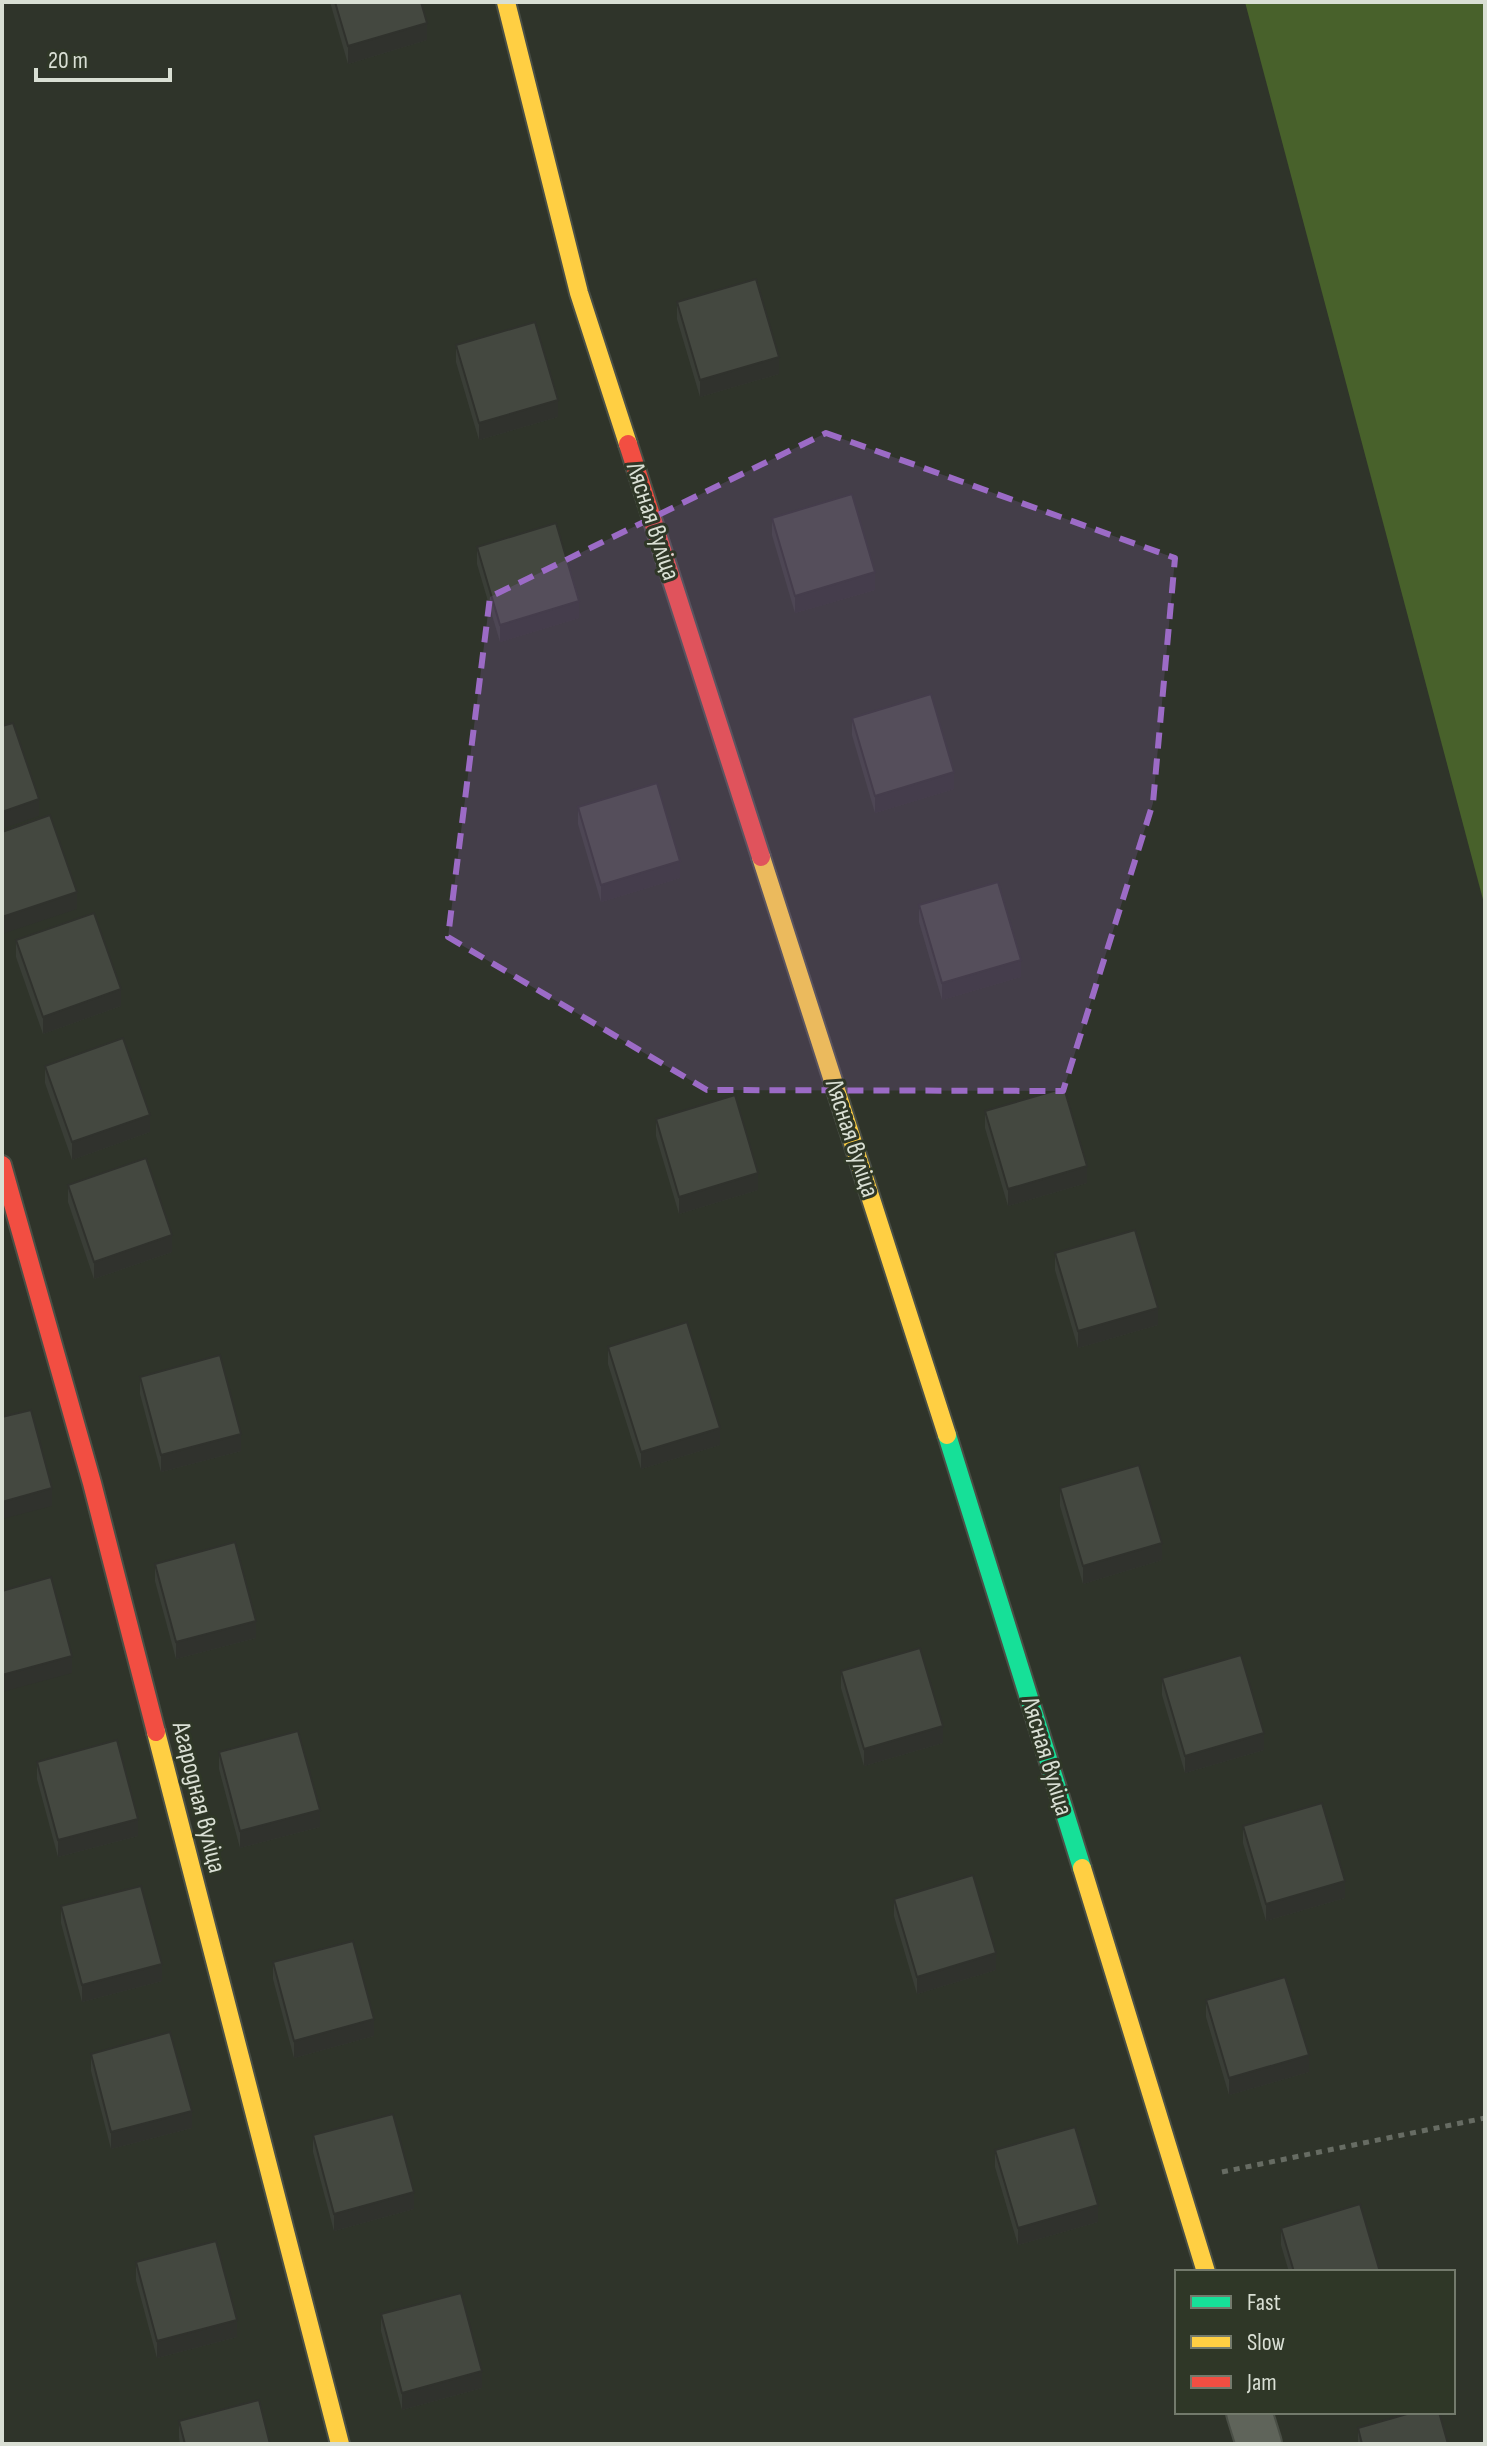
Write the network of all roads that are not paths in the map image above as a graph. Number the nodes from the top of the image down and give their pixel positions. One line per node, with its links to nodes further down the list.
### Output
1 (506, 2): 3 (street, Лясная вуліца)
2 (2, 1165): 5 (street, Агародная вуліца)
3 (1205, 2270)
4 (1250, 2414): 6 (street)
5 (340, 2444)
6 (1259, 2444)

